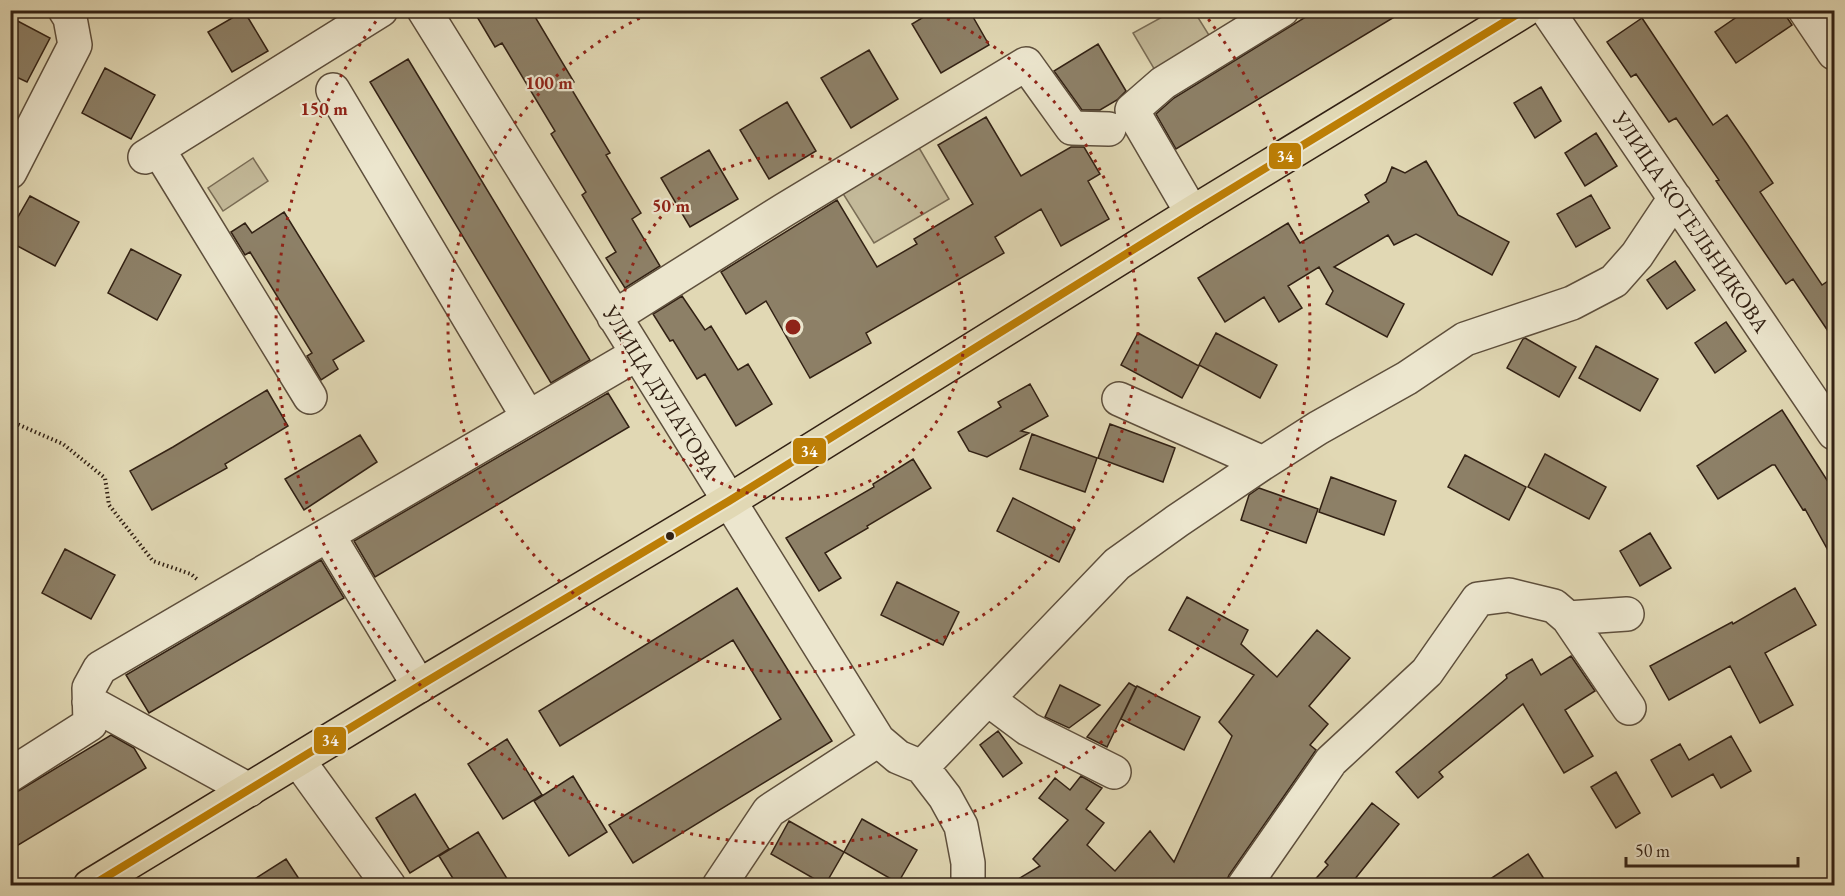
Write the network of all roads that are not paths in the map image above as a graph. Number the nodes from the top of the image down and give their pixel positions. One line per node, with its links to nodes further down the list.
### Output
1 (65, 10): 11 (street)
2 (381, 10): 16 (street)
3 (424, 10): 14 (street, УЛИЦА ДУЛАТОВА)
4 (1282, 10): 13 (street)
5 (1526, 10): 13 (main road)
6 (1547, 10): 12 (street, УЛИЦА КОТЕЛЬНИКОВА)
7 (1805, 10): 8 (street)
8 (1834, 53)
9 (333, 90): 18 (street)
10 (1109, 129): 14 (street)
11 (10, 172)
12 (1675, 198): 19 (street, УЛИЦА КОТЕЛЬНИКОВА); 20 (street)
13 (1192, 213): 21 (main road)
14 (614, 317): 15 (street, УЛИЦА ДУЛАТОВА)
15 (637, 354): 18 (street); 21 (street, УЛИЦА ДУЛАТОВА)
16 (310, 397)
17 (1119, 399): 20 (street)
18 (528, 417): 22 (street)
19 (1834, 433)
20 (1263, 463): 26 (street)
21 (729, 501): 25 (main road); 29 (street, УЛИЦА ДУЛАТОВА)
22 (328, 535): 25 (street); 27 (street)
23 (1627, 614): 24 (street)
24 (1568, 618): 28 (street); 39 (street)
25 (418, 686): 30 (main road)
26 (989, 700): 31 (street); 32 (street)
27 (89, 702): 33 (street); 34 (street)
28 (1629, 708)
29 (878, 740): 31 (street, УЛИЦА ДУЛАТОВА); 37 (street)
30 (298, 760): 34 (main road); 36 (street)
31 (922, 767): 38 (street, УЛИЦА ДУЛАТОВА)
32 (1114, 772)
33 (10, 775)
34 (249, 790): 35 (main road)
35 (90, 885)
36 (389, 885)
37 (719, 885)
38 (968, 885)
39 (1244, 885)

